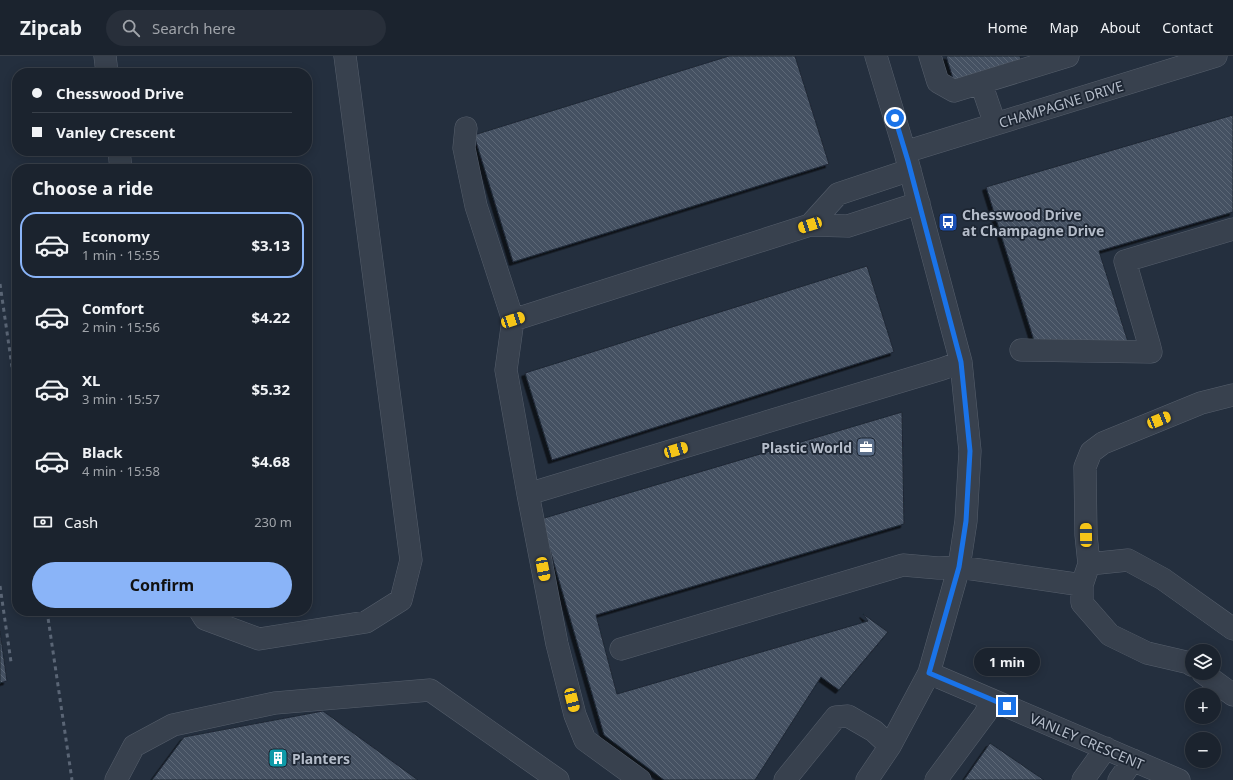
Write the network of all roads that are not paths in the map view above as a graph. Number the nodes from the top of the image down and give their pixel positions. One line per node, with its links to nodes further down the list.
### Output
1 (105, 56): 7 (street)
2 (344, 56): 23 (street)
3 (876, 56): 11 (street)
4 (930, 56): 8 (street)
5 (1068, 56): 8 (street)
6 (1216, 56): 9 (street, CHAMPAGNE DRIVE)
7 (106, 68)
8 (981, 83): 9 (street)
9 (996, 124): 11 (street, CHAMPAGNE DRIVE)
10 (466, 128): 15 (street)
11 (907, 161): 12 (street); 13 (street, CHAMPAGNE DRIVE)
12 (919, 203): 13 (street); 17 (street)
13 (810, 225): 15 (street)
14 (1233, 229): 16 (street)
15 (513, 320): 19 (street)
16 (1021, 350)
17 (961, 362): 19 (street); 21 (street)
18 (1233, 395): 20 (street)
19 (528, 494): 36 (street)
20 (1090, 564): 22 (street); 24 (street)
21 (959, 567): 22 (street); 25 (street); 27 (street)
22 (1082, 585): 26 (street)
23 (203, 616)
24 (1233, 629)
25 (621, 649)
26 (1185, 662)
27 (929, 673): 30 (street, VANLEY CRESCENT); 31 (street)
28 (1213, 680): 29 (street)
29 (1233, 695)
30 (992, 700): 32 (street, VANLEY CRESCENT); 39 (street)
31 (890, 746): 37 (street); 38 (street)
32 (1106, 748): 33 (street, VANLEY CRESCENT); 40 (street)
33 (1133, 760): 41 (street); 42 (street, VANLEY CRESCENT)
34 (116, 780): 35 (street)
35 (558, 780)
36 (640, 780)
37 (785, 780)
38 (866, 780)
39 (936, 780)
40 (1083, 780)
41 (1119, 780)
42 (1179, 780)

